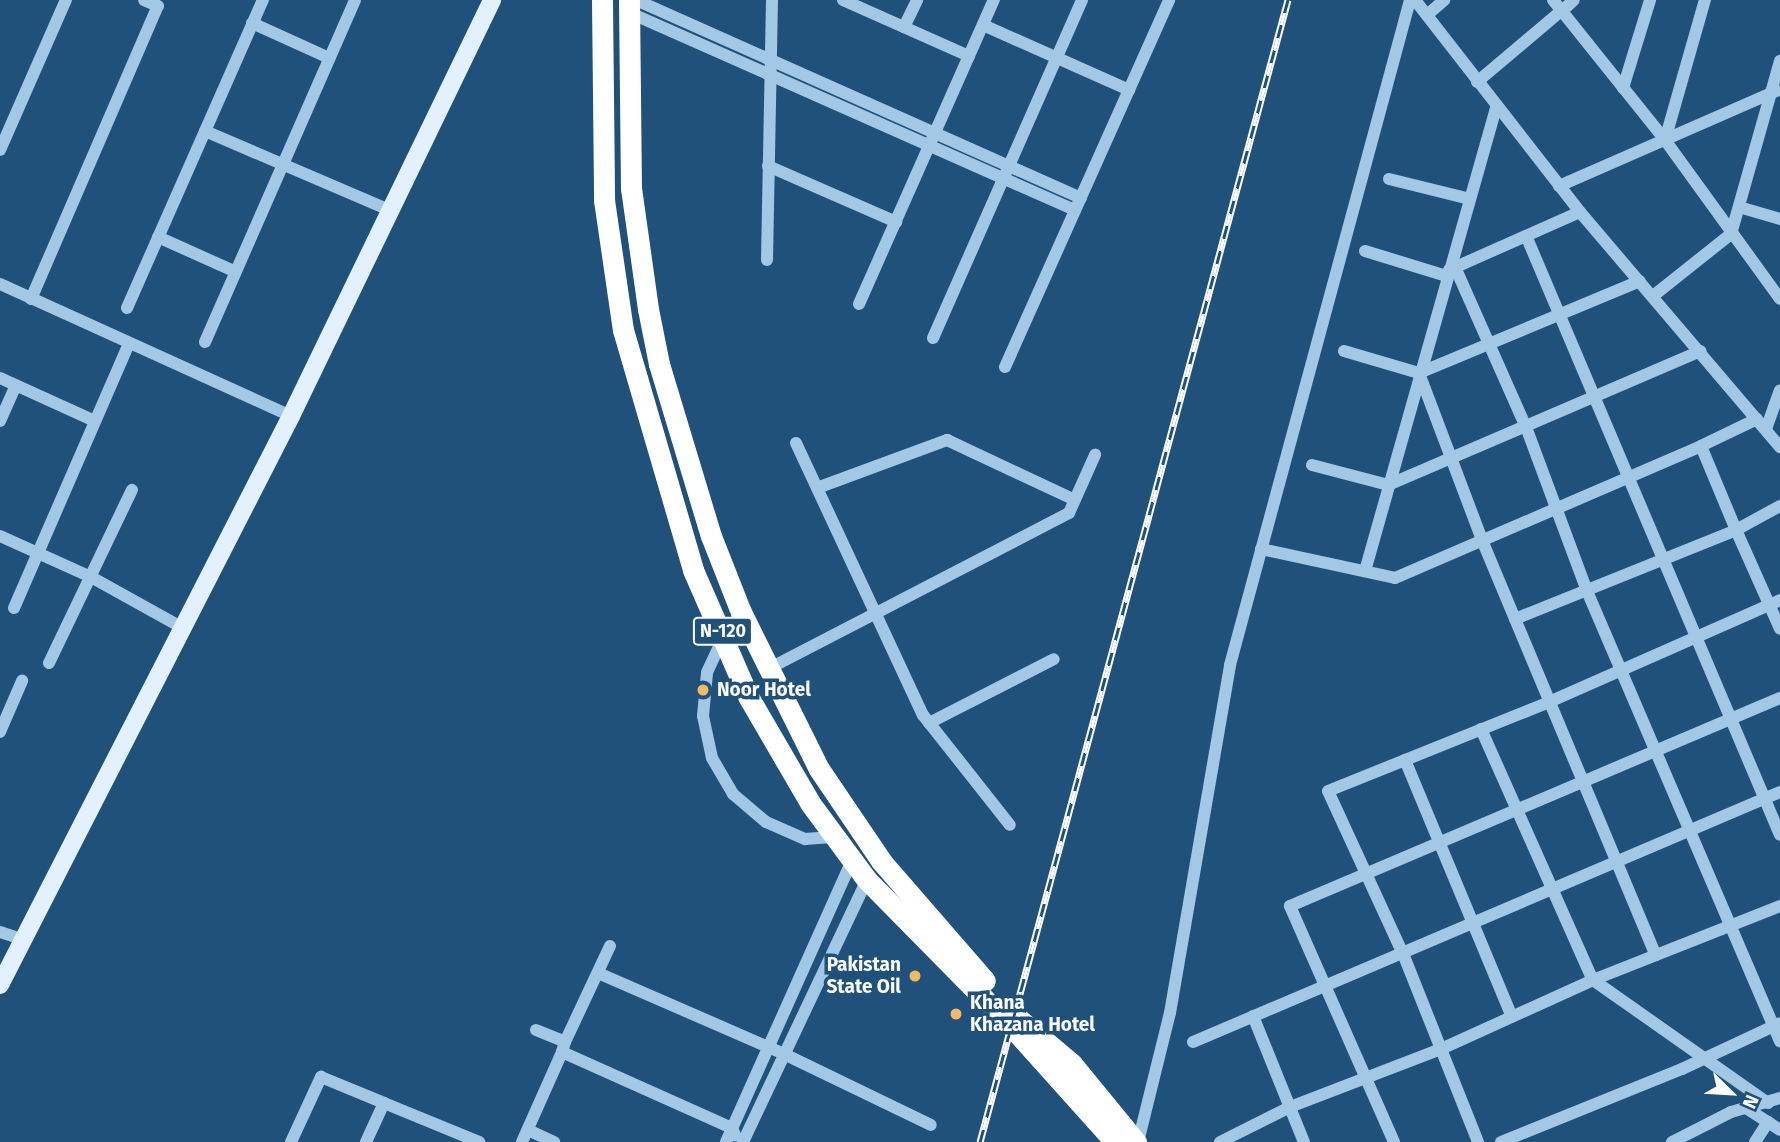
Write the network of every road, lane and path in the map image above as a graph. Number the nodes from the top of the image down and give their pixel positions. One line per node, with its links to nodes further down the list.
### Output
1 (66, 0): 39 (street)
2 (144, 0): 64 (street)
3 (263, 0): 21 (street)
4 (355, 0): 26 (street)
5 (492, 0): 50 (main road)
6 (603, 0): 114 (highway, N-120)
7 (772, 0): 27 (street)
8 (843, 0): 23 (street)
9 (917, 0): 23 (street)
10 (994, 0): 22 (street)
11 (1082, 0): 25 (street)
12 (1169, 0): 33 (street)
13 (1413, 0): 20 (street); 102 (street)
14 (1444, 0): 20 (street)
15 (1574, 0): 19 (street)
16 (1650, 0): 31 (street)
17 (1705, 0): 37 (street)
18 (631, 4): 27 (street); 29 (street); 118 (highway, N-120)
19 (1558, 7): 30 (street); 31 (street)
20 (1427, 16): 30 (street)
21 (252, 23): 26 (street); 35 (street)
22 (983, 25): 24 (street); 25 (street)
23 (904, 27): 24 (street)
24 (969, 56): 36 (street)
25 (1056, 57): 33 (street); 42 (street)
26 (329, 58): 40 (street)
27 (771, 60): 29 (street); 36 (street)
28 (1780, 61): 32 (street)
29 (770, 75): 38 (street); 41 (street)
30 (1477, 82): 34 (street)
31 (1623, 88): 37 (street)
32 (1777, 89): 37 (street); 48 (street)
33 (1129, 90): 46 (street)
34 (1496, 108): 45 (street); 47 (street)
35 (205, 131): 40 (street); 55 (street)
36 (935, 133): 38 (street); 42 (street)
37 (1665, 140): 45 (street); 54 (street)
38 (929, 146): 43 (street); 53 (street)
39 (0, 150)
40 (283, 164): 50 (street); 60 (street)
41 (768, 166): 53 (street); 58 (street)
42 (1009, 166): 43 (street); 46 (street)
43 (1003, 179): 49 (street); 69 (street)
44 (1389, 179): 47 (street)
45 (1559, 186): 51 (street)
46 (1081, 198): 49 (street)
47 (1470, 199): 59 (street)
48 (1739, 207): 52 (street); 54 (street)
49 (1075, 210): 75 (street)
50 (392, 211): 81 (main road)
51 (1580, 212): 56 (street); 61 (street)
52 (1780, 219)
53 (896, 222): 66 (street)
54 (1731, 234): 63 (street); 65 (street)
55 (158, 237): 60 (street); 67 (street)
56 (1527, 238): 59 (street); 68 (street)
57 (1366, 251): 59 (street)
58 (766, 260)
59 (1450, 271): 72 (street); 76 (street)
60 (236, 272): 70 (street)
61 (1640, 281): 63 (street); 68 (street)
62 (1, 288): 64 (street)
63 (1653, 296): 74 (street)
64 (31, 299): 71 (street)
65 (1780, 299)
66 (859, 304)
67 (127, 308)
68 (1560, 316): 72 (street); 80 (street)
69 (933, 338)
70 (205, 342)
71 (129, 344): 81 (street); 83 (street)
72 (1489, 345): 76 (street); 85 (street)
73 (1344, 351): 76 (street)
74 (1700, 351): 80 (street); 84 (street)
75 (1005, 367)
76 (1419, 373): 90 (street); 93 (street)
77 (0, 378): 78 (street)
78 (16, 385): 82 (street); 83 (street)
79 (1780, 390): 84 (street)
80 (1595, 396): 85 (street); 92 (street)
81 (291, 416): 112 (main road)
82 (0, 421)
83 (95, 421): 103 (street)
84 (1762, 424): 87 (street); 88 (street)
85 (1526, 427): 90 (street); 98 (street)
86 (796, 443): 94 (street)
87 (1701, 446): 92 (street); 99 (street)
88 (1780, 447)
89 (1095, 455): 96 (street)
90 (1450, 457): 93 (street); 101 (street)
91 (1312, 465): 93 (street)
92 (1628, 476): 98 (street); 104 (street)
93 (1388, 485): 105 (street)
94 (817, 488): 96 (street); 110 (street)
95 (132, 490): 106 (street)
96 (1075, 500): 110 (street)
97 (1780, 506): 99 (street)
98 (1554, 508): 101 (street); 107 (street)
99 (1736, 530): 104 (street); 108 (street)
100 (0, 536): 103 (street)
101 (1482, 540): 105 (street); 111 (street)
102 (1261, 549): 105 (street); 184 (street)
103 (37, 552): 106 (street); 109 (street)
104 (1663, 559): 107 (street); 115 (street)
105 (1365, 571)
106 (91, 577): 112 (street); 117 (street)
107 (1587, 591): 111 (street); 119 (street)
108 (1775, 603): 113 (street); 115 (street)
109 (14, 608)
110 (876, 613): 118 (street); 124 (street)
111 (1515, 619): 122 (street)
112 (183, 628): 147 (main road)
113 (1780, 629)
114 (724, 634): 136 (highway, N-120); 136 (street)
115 (1697, 638): 119 (street); 123 (street)
116 (1054, 659): 124 (street)
117 (49, 663)
118 (768, 669): 184 (highway, N-120)
119 (1622, 671): 122 (street); 127 (street)
120 (22, 681): 126 (street)
121 (1780, 698): 123 (street)
122 (1549, 702): 125 (street); 129 (street)
123 (1730, 719): 127 (street); 131 (street)
124 (929, 723): 133 (street)
125 (1481, 729): 128 (street); 132 (street)
126 (0, 732)
127 (1657, 752): 129 (street); 134 (street)
128 (1405, 760): 137 (street); 140 (street)
129 (1583, 785): 132 (street); 139 (street)
130 (1780, 792): 131 (street)
131 (1765, 798): 134 (street); 135 (street)
132 (1516, 813): 137 (street); 142 (street)
133 (1010, 825)
134 (1691, 831): 139 (street); 145 (street)
135 (1780, 835)
136 (836, 837): 138 (highway, N-120)
137 (1440, 845): 140 (street); 144 (street)
138 (852, 860): 141 (highway, N-120); 162 (street)
139 (1618, 862): 142 (street); 150 (street)
140 (1365, 877): 149 (street); 154 (street)
141 (867, 880): 164 (street); 183 (highway, N-120)
142 (1550, 891): 144 (street); 152 (street)
143 (1780, 906): 145 (street)
144 (1473, 923): 149 (street); 156 (street)
145 (1731, 927): 150 (street); 157 (street)
146 (0, 932): 147 (street)
147 (23, 939): 153 (main road)
148 (610, 946): 151 (street)
149 (1403, 954): 154 (street); 163 (street)
150 (1656, 956): 152 (street)
151 (598, 973): 161 (street); 162 (street)
152 (1593, 981): 156 (street); 165 (street)
153 (0, 985)
154 (1328, 985): 155 (street); 166 (street)
155 (1253, 1016): 160 (street); 169 (street)
156 (1512, 1017): 163 (street)
157 (1777, 1025): 159 (street); 165 (street)
158 (536, 1030): 161 (street)
159 (1780, 1041)
160 (1193, 1042)
161 (564, 1047): 173 (street); 176 (street)
162 (769, 1047): 164 (street); 173 (street)
163 (1441, 1049): 166 (street); 188 (street)
164 (784, 1054): 172 (street); 182 (street)
165 (1704, 1058): 167 (street); 189 (street)
166 (1368, 1075): 169 (street); 187 (street)
167 (1774, 1100): 170 (street)
168 (384, 1103): 175 (street); 177 (street); 178 (street)
169 (1290, 1107): 185 (street); 186 (street)
170 (1746, 1108): 171 (street); 190 (street)
171 (1768, 1122): 174 (street); 191 (street)
172 (931, 1125)
173 (732, 1128): 181 (street); 182 (street)
174 (1780, 1130)
175 (448, 1136): 179 (street)
176 (525, 1136): 180 (street)
177 (290, 1142)
178 (366, 1142)
179 (479, 1142)
180 (554, 1142)
181 (726, 1142)
182 (741, 1142)
183 (1115, 1142)
184 (1137, 1142)
185 (1220, 1142)
186 (1304, 1142)
187 (1394, 1142)
188 (1478, 1142)
189 (1501, 1142)
190 (1672, 1142)
191 (1755, 1142)

